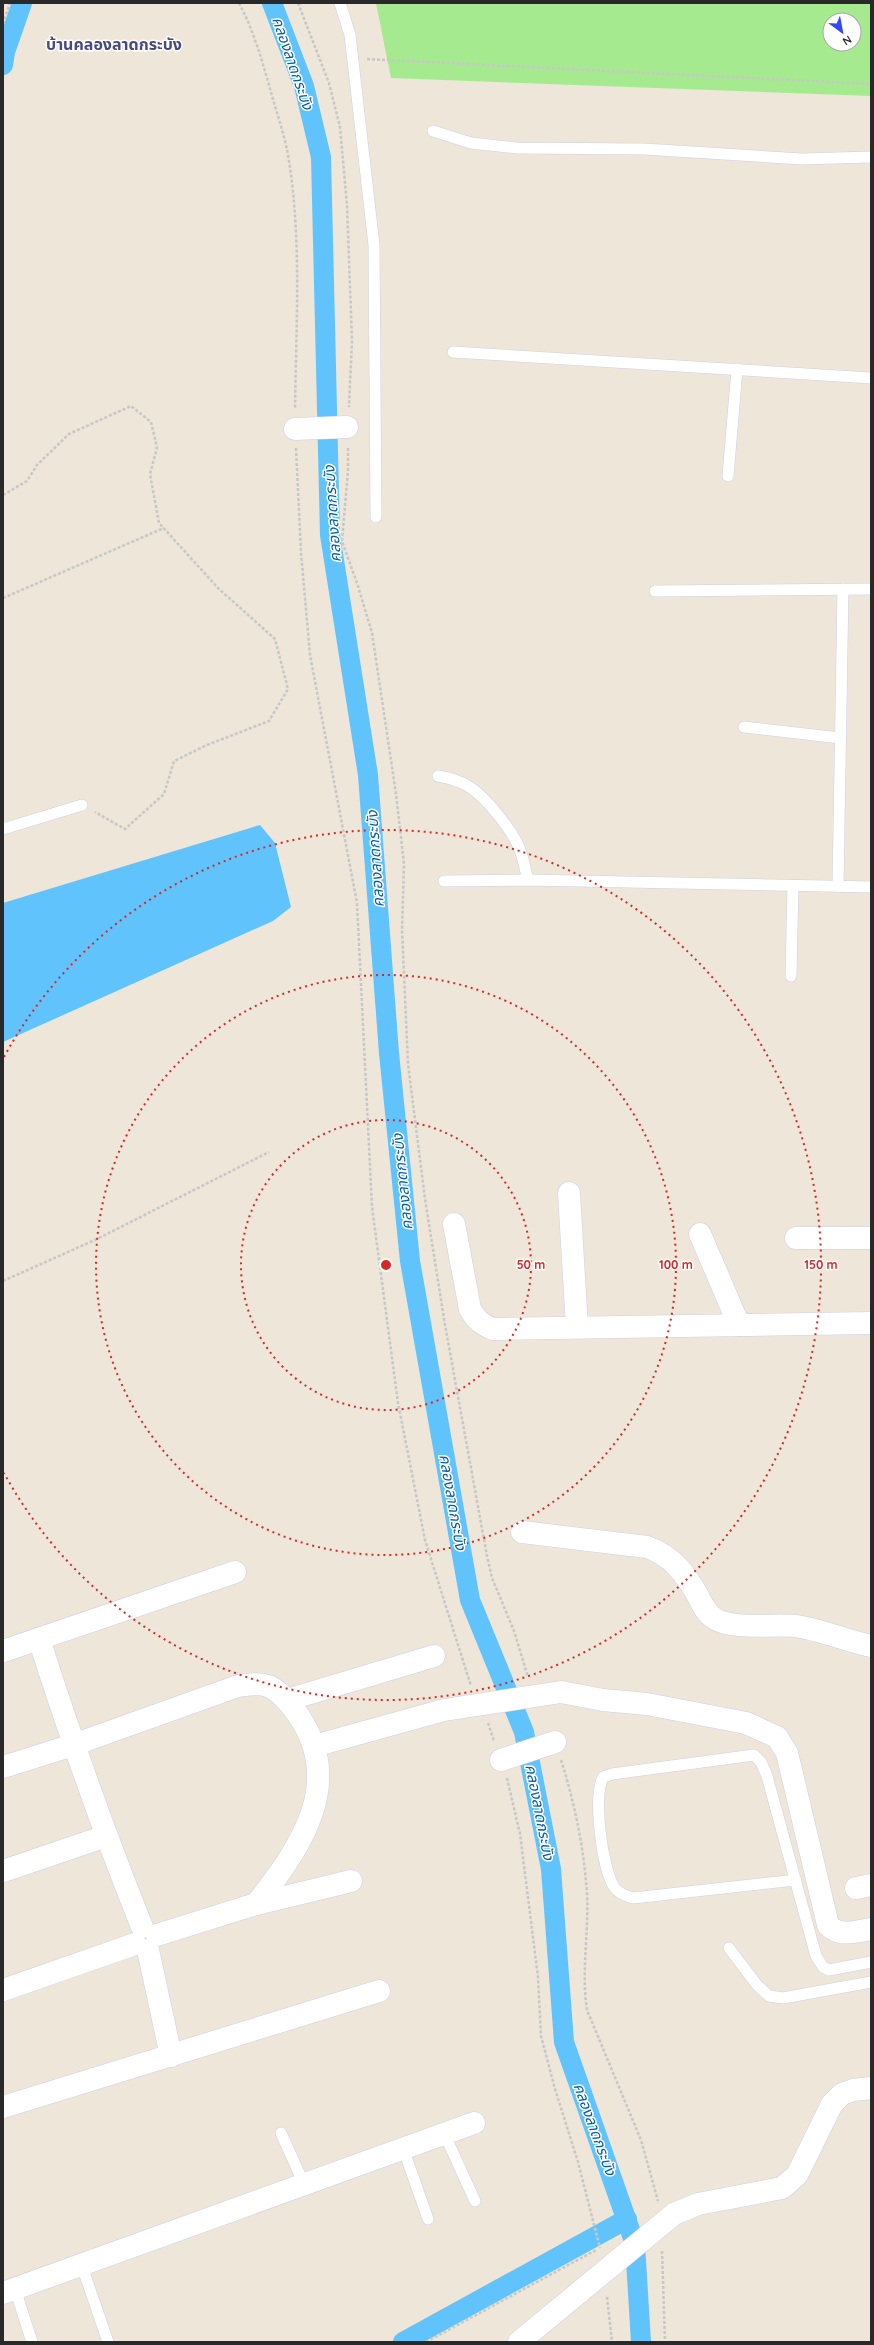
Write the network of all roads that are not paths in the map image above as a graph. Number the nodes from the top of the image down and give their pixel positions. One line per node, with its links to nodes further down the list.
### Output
1 (340, 3): 10 (lane)
2 (433, 131): 3 (lane)
3 (871, 157)
4 (453, 352): 5 (lane)
5 (737, 369): 6 (lane); 9 (lane)
6 (871, 378)
7 (347, 427): 8 (street)
8 (295, 429)
9 (728, 476)
10 (376, 517)
11 (843, 589): 12 (lane); 13 (lane); 15 (lane)
12 (871, 589)
13 (655, 591)
14 (744, 727): 15 (lane)
15 (840, 738): 22 (lane)
16 (438, 776): 19 (lane)
17 (82, 805): 18 (lane)
18 (3, 829)
19 (528, 880): 20 (lane); 21 (lane)
20 (444, 881)
21 (793, 886): 22 (lane); 24 (lane)
22 (838, 886): 23 (lane)
23 (871, 887)
24 (791, 976)
25 (569, 1193): 32 (street)
26 (454, 1224): 32 (street)
27 (700, 1234): 31 (street)
28 (796, 1238): 29 (street)
29 (871, 1238)
30 (871, 1323): 31 (street)
31 (739, 1325): 32 (street)
32 (577, 1327)
33 (522, 1532): 36 (street)
34 (235, 1572): 35 (street)
35 (39, 1639): 37 (street); 41 (street)
36 (871, 1646)
37 (3, 1651)
38 (434, 1656): 39 (street)
39 (287, 1700): 41 (street); 42 (street)
40 (552, 1743): 43 (street)
41 (73, 1745): 44 (street); 45 (street)
42 (314, 1746): 49 (street); 50 (street)
43 (503, 1759)
44 (3, 1767)
45 (106, 1836): 46 (street); 51 (street)
46 (3, 1872)
47 (796, 1880): 47 (lane); 53 (lane)
48 (351, 1881): 49 (street)
49 (256, 1904): 51 (street)
50 (871, 1929)
51 (145, 1939): 55 (street); 57 (street)
52 (729, 1948): 54 (lane)
53 (871, 1962)
54 (871, 1982)
55 (3, 1990)
56 (379, 1991): 57 (street)
57 (170, 2056): 59 (street)
58 (871, 2088): 71 (street)
59 (3, 2107)
60 (474, 2122): 62 (street)
61 (281, 2133): 64 (lane)
62 (444, 2133): 63 (street); 65 (lane)
63 (403, 2148): 64 (street); 66 (lane)
64 (304, 2184): 67 (street)
65 (475, 2201)
66 (428, 2219)
67 (82, 2266): 68 (street); 70 (lane)
68 (9, 2291): 69 (lane)
69 (32, 2342)
70 (108, 2342)
71 (519, 2342)

